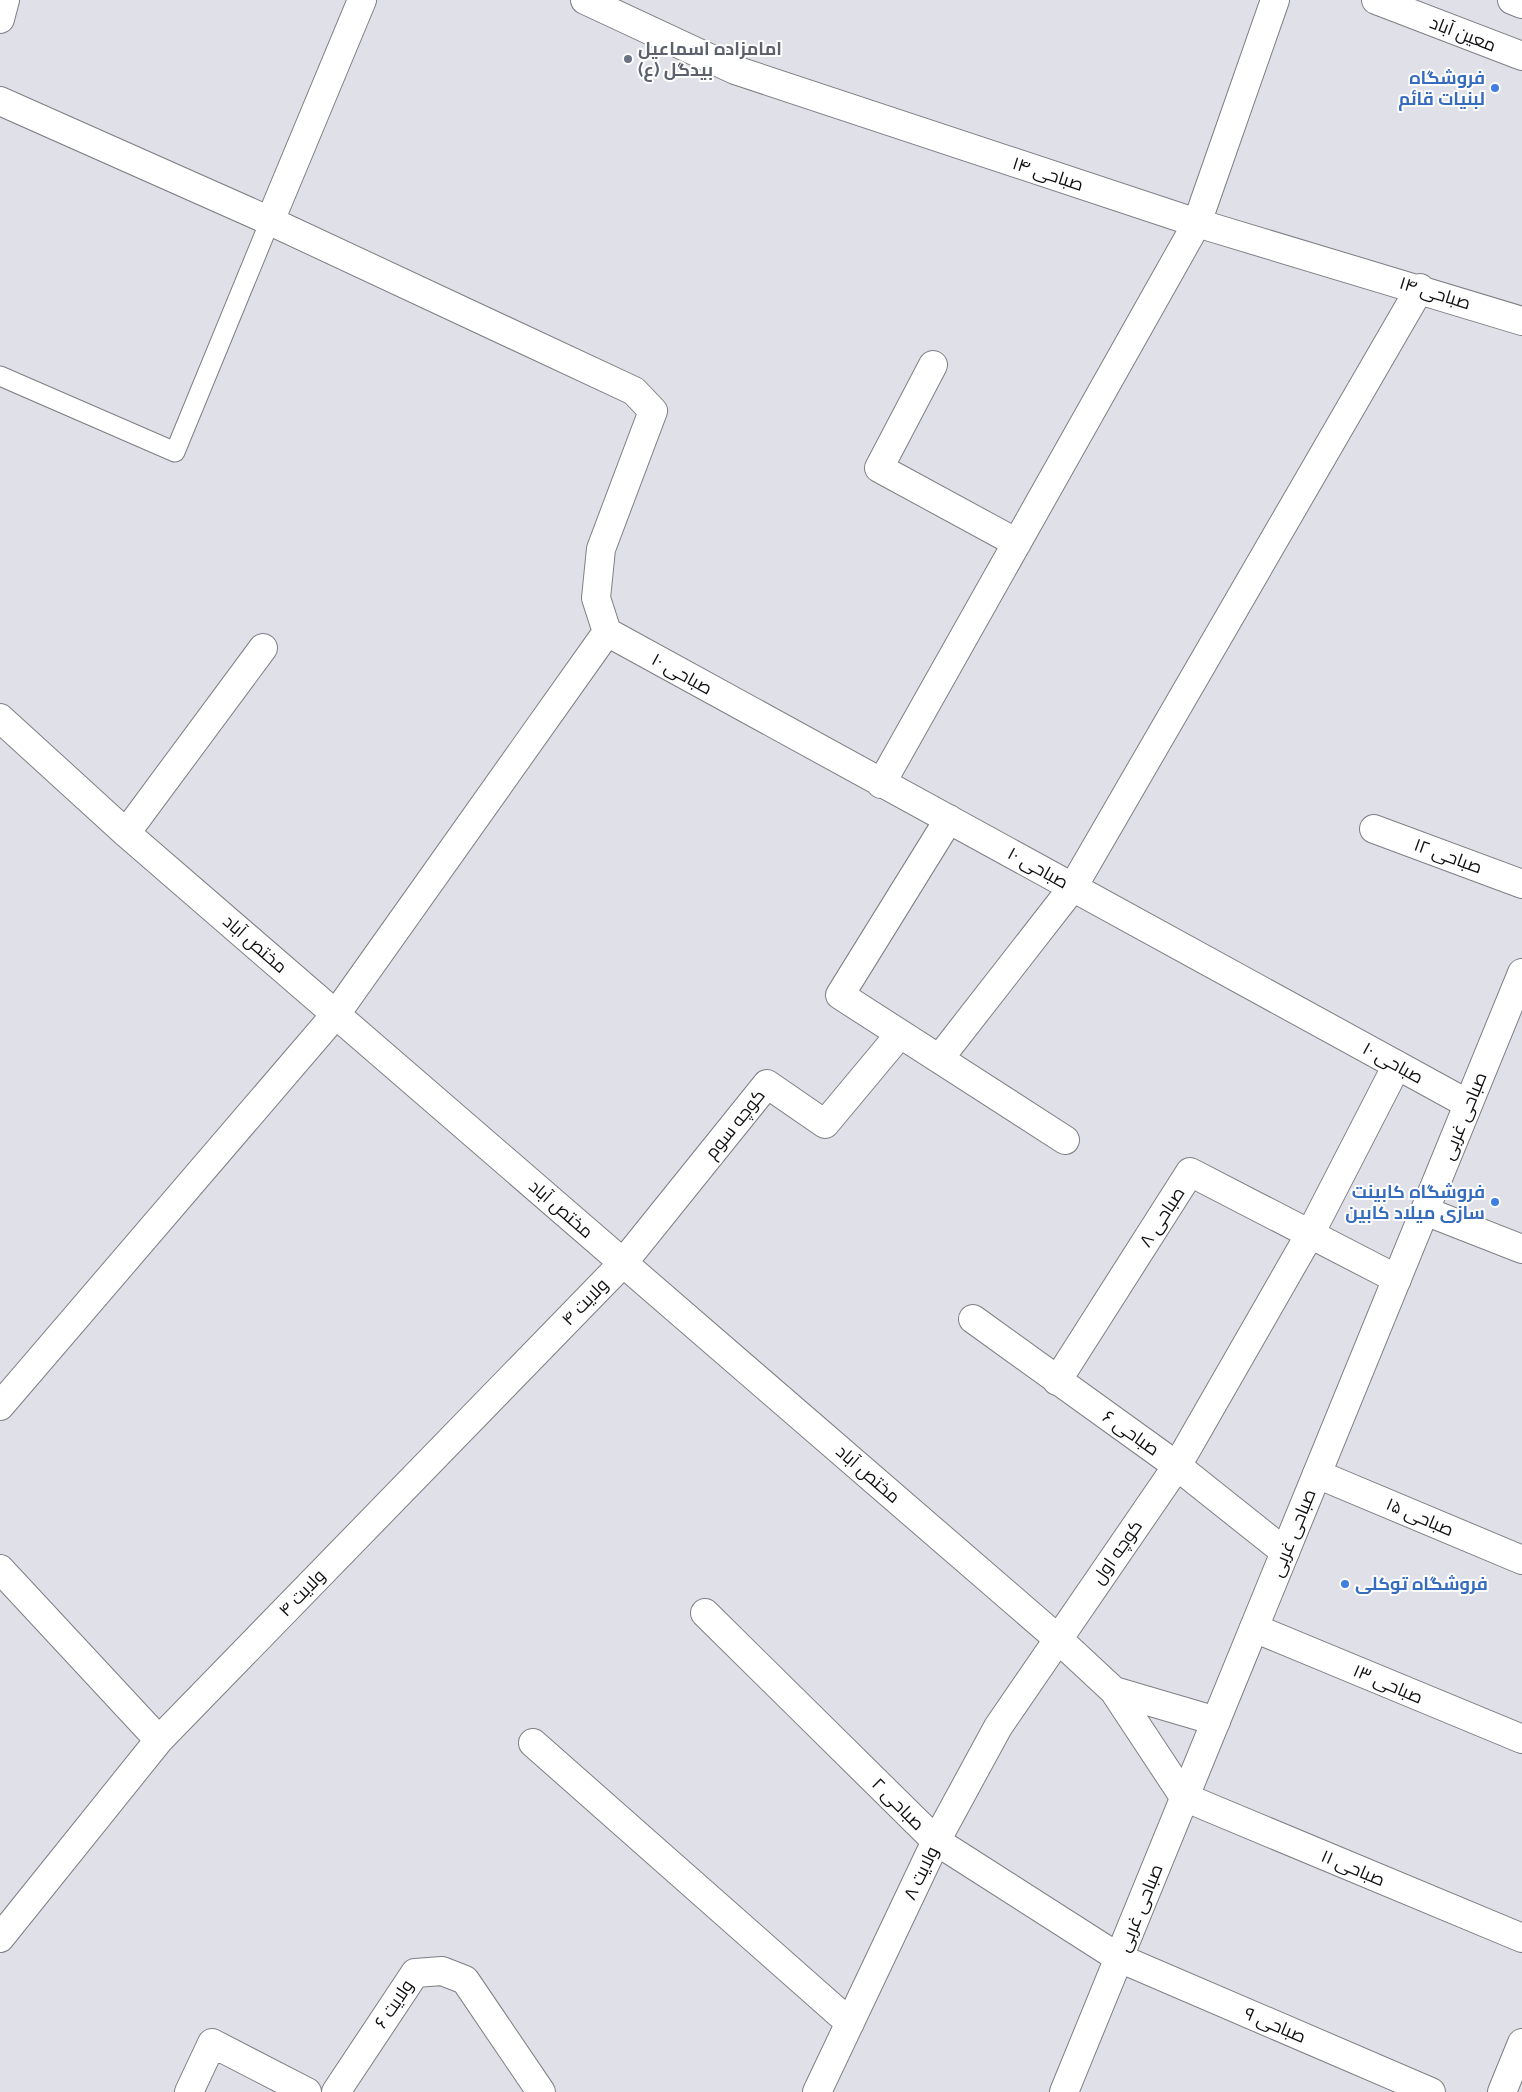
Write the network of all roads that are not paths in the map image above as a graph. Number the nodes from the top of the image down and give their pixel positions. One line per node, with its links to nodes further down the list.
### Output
1 (5, 0): 8 (street)
2 (362, 0): 11 (street)
3 (585, 0): 12 (street, صباحی ۱۴)
4 (1275, 0): 12 (street)
5 (1376, 0): 9 (street, معین آباد)
6 (1512, 0): 7 (street)
7 (1522, 4)
8 (0, 19)
9 (1522, 56)
10 (0, 101): 11 (street)
11 (270, 221): 16 (lane); 18 (street)
12 (1197, 223): 13 (street, صباحی ۱۴); 17 (street)
13 (1420, 288): 14 (street, صباحی ۱۴); 26 (street)
14 (1522, 321)
15 (933, 365): 17 (street)
16 (0, 376)
17 (1017, 543): 21 (street)
18 (607, 632): 21 (street, صباحی ۱۰); 28 (street)
19 (263, 648): 24 (street)
20 (3, 723): 24 (street, مختص آباد)
21 (881, 784): 22 (street, صباحی ۱۰)
22 (949, 819): 26 (street, صباحی ۱۰); 29 (street)
23 (1374, 829): 25 (street, صباحی ۱۲)
24 (126, 833): 28 (street, مختص آباد)
25 (1522, 884)
26 (1072, 887): 30 (street); 31 (street, صباحی ۱۰)
27 (1522, 973): 32 (street, صباحی غربی)
28 (336, 1014): 37 (street, مختص آباد); 41 (street)
29 (900, 1034): 30 (street); 37 (street, کوچه سوم)
30 (939, 1059): 33 (street)
31 (1397, 1065): 32 (street, صباحی ۱۰); 35 (street, کوچه اول)
32 (1468, 1104): 34 (street, صباحی غربی)
33 (1065, 1140)
34 (1425, 1211): 36 (street); 38 (street, صباحی غربی)
35 (1310, 1234): 38 (street, صباحی ۸); 40 (street, صباحی ۸); 42 (street, کوچه اول)
36 (1522, 1249)
37 (623, 1263): 49 (street, مختص آباد); 53 (street, ولایت ۴)
38 (1397, 1279): 43 (street, صباحی غربی)
39 (973, 1319): 40 (street, صباحی ۶)
40 (1056, 1381): 42 (street, صباحی ۶)
41 (0, 1406)
42 (1177, 1466): 44 (street, صباحی ۶); 49 (street, کوچه اول)
43 (1317, 1474): 44 (street, صباحی غربی); 45 (street, صباحی ۱۵)
44 (1285, 1552): 48 (street, صباحی غربی)
45 (1522, 1560)
46 (0, 1569): 53 (street)
47 (705, 1613): 56 (street, صباحی ۲)
48 (1254, 1628): 51 (street, صباحی غربی); 52 (street, صباحی ۱۳)
49 (1057, 1638): 50 (street, مختص آباد); 56 (street, ولایت ۸)
50 (1114, 1691): 51 (street); 55 (street)
51 (1216, 1721): 55 (street, صباحی غربی)
52 (1522, 1739)
53 (159, 1740): 57 (street, ولایت ۴)
54 (533, 1743): 60 (street)
55 (1184, 1797): 58 (street, صباحی ۱۱); 59 (street, صباحی غربی)
56 (936, 1841): 59 (street, صباحی ۲); 60 (street, ولایت ۸)
57 (0, 1938)
58 (1522, 1938)
59 (1119, 1958): 67 (street, صباحی غربی); 68 (street, صباحی ۹)
60 (850, 2023): 66 (street, ولایت ۸)
61 (1522, 2043): 69 (street)
62 (188, 2092): 63 (street)
63 (307, 2092)
64 (336, 2092): 65 (street, ولایت ۶)
65 (541, 2092)
66 (817, 2092)
67 (1064, 2092)
68 (1431, 2092)
69 (1502, 2092)

